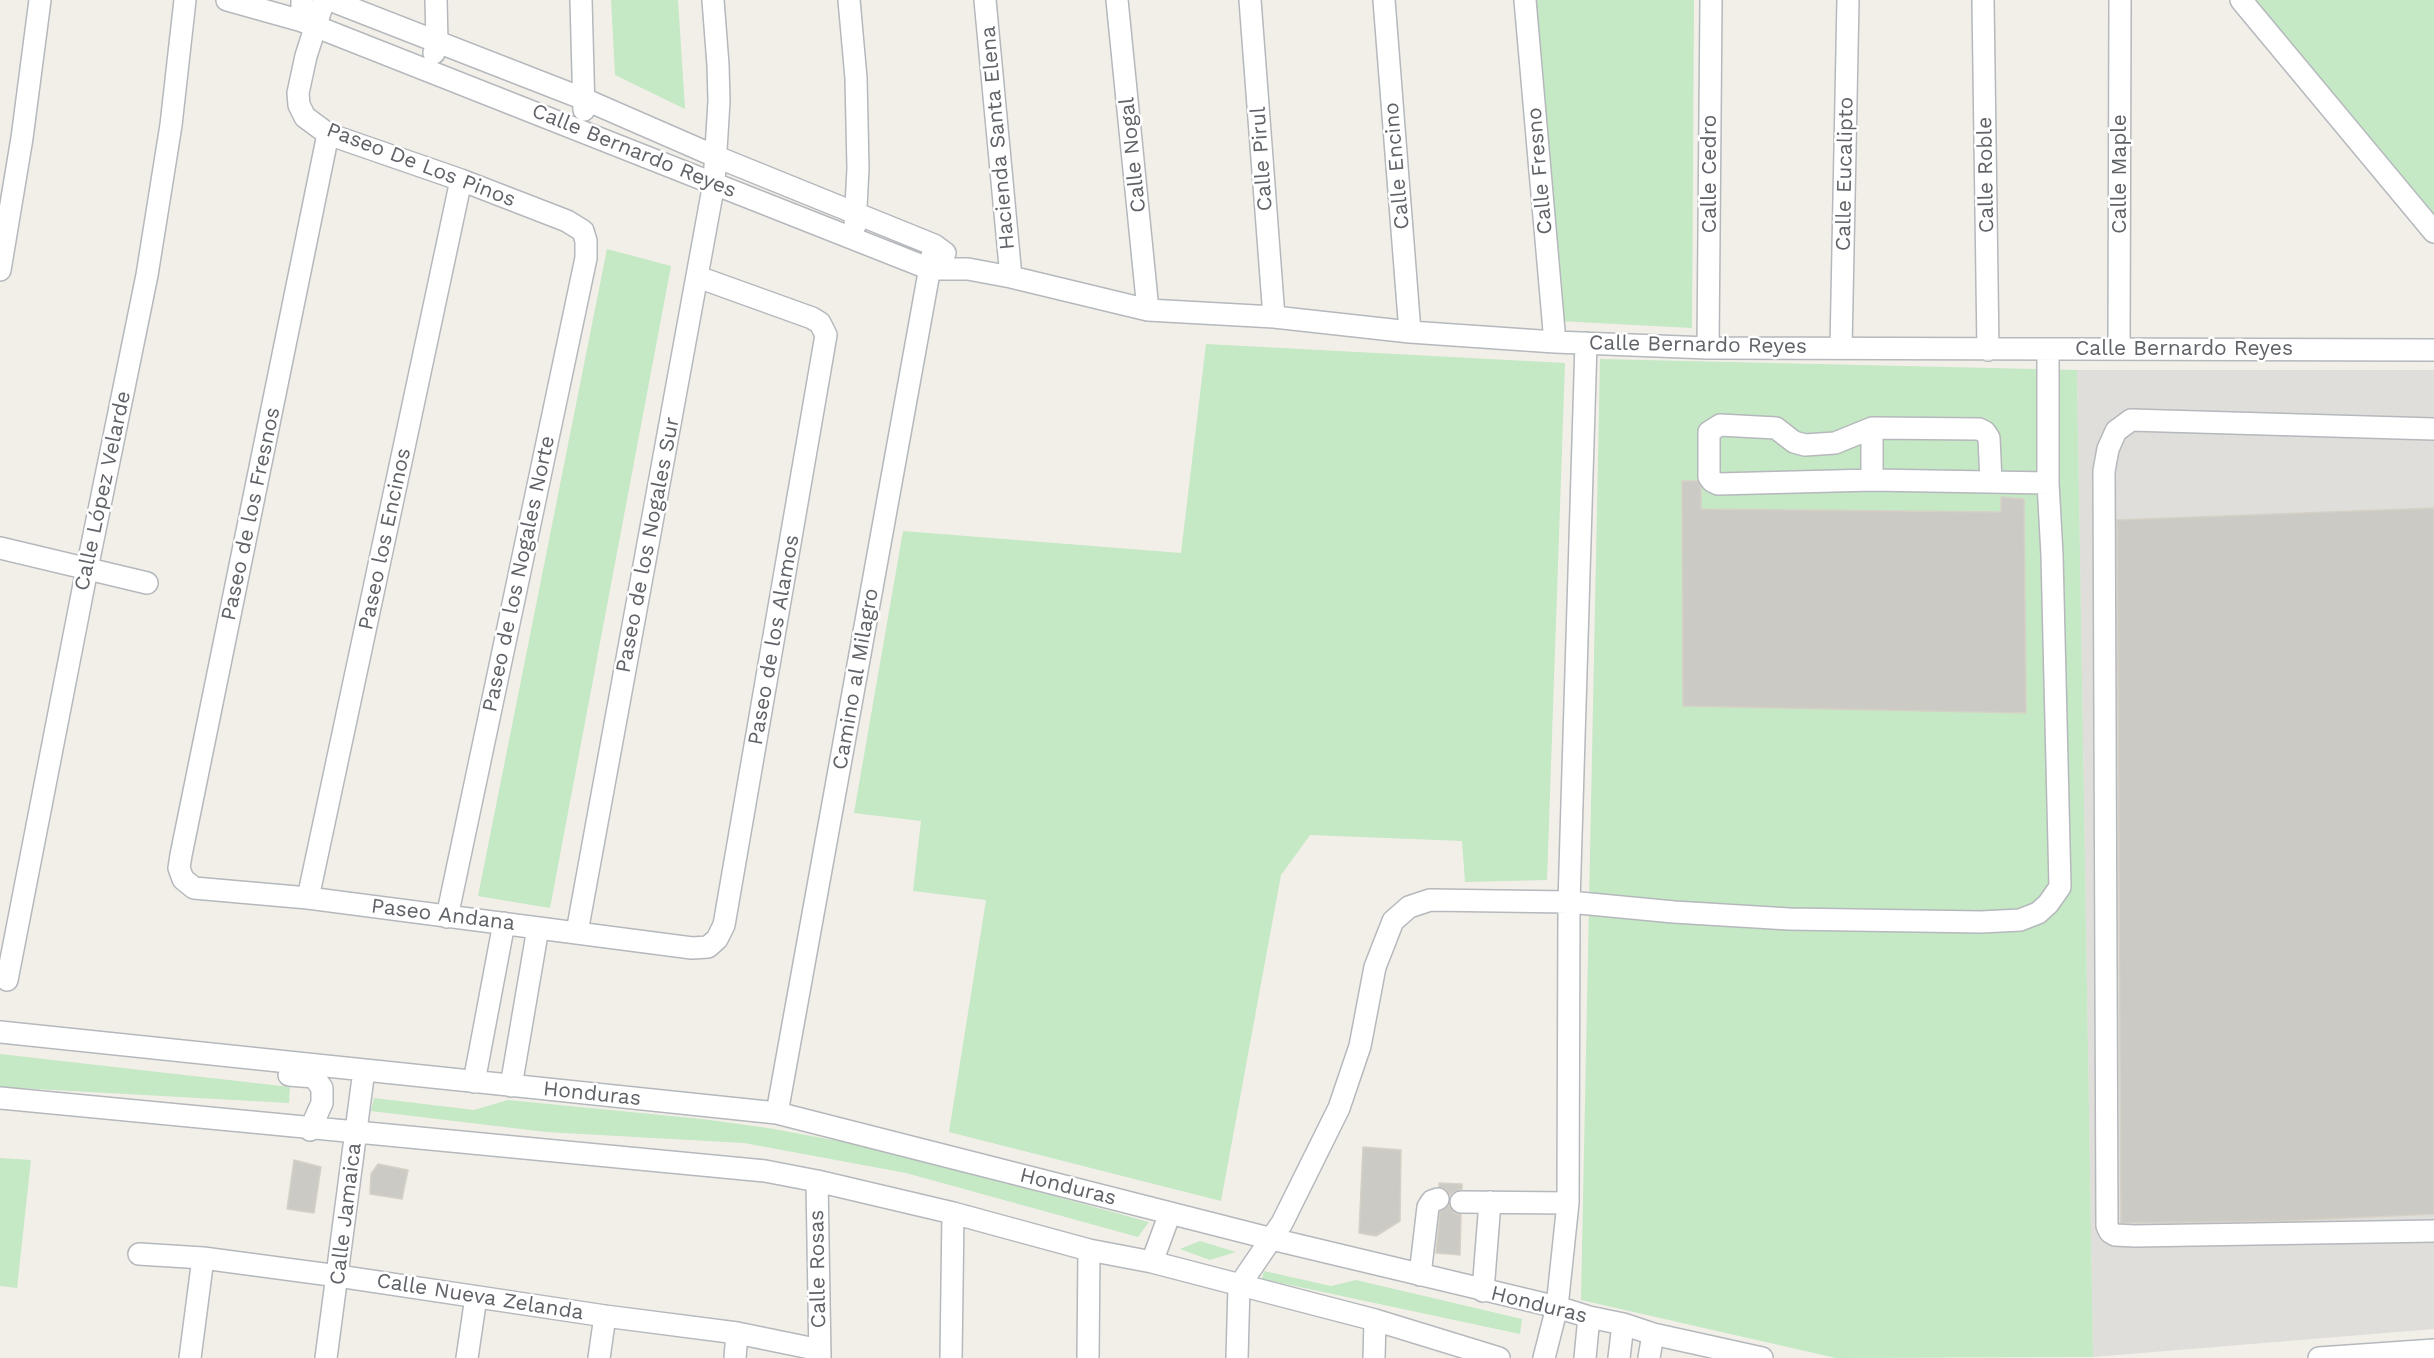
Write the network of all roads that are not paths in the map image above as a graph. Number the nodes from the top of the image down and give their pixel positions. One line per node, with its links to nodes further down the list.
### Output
1 (40, 0): 36 (street)
2 (184, 0): 56 (street, Calle López Velarde)
3 (227, 0): 20 (street, Calle Bernardo Reyes)
4 (324, 0): 20 (street, Paseo De Los Pinos)
5 (330, 0): 21 (street, Calle Bernardo Reyes)
6 (436, 0): 21 (street)
7 (580, 0): 23 (street)
8 (712, 0): 26 (street, Paseo de los Nogales Sur)
9 (849, 0): 29 (street)
10 (985, 0): 38 (street, Hacienda Santa Elena)
11 (1117, 0): 39 (street, Calle Nogal)
12 (1250, 0): 40 (street, Calle Pirul)
13 (1384, 0): 41 (street, Calle Encino)
14 (1525, 0): 42 (street, Calle Fresno)
15 (1711, 0): 44 (street, Calle Cedro)
16 (1848, 0): 45 (street, Calle Eucalipto)
17 (1983, 0): 48 (street, Calle Roble)
18 (2121, 0): 46 (street, Calle Maple)
19 (2241, 0): 31 (street)
20 (307, 16): 22 (street, Calle Bernardo Reyes); 25 (street, Paseo De Los Pinos)
21 (437, 42): 22 (street); 23 (street, Calle Bernardo Reyes)
22 (429, 70): 24 (street, Calle Bernardo Reyes)
23 (584, 99): 24 (street); 26 (street, Calle Bernardo Reyes)
24 (584, 132): 28 (street, Calle Bernardo Reyes)
25 (328, 134): 27 (street, Paseo De Los Pinos); 58 (street, Paseo de los Fresnos)
26 (717, 157): 28 (street, Paseo de los Nogales Sur); 29 (street, Calle Bernardo Reyes)
27 (461, 180): 30 (street, Paseo De Los Pinos); 59 (street, Paseo los Encinos)
28 (714, 183): 32 (street, Calle Bernardo Reyes); 37 (street, Paseo de los Nogales Sur)
29 (856, 212): 32 (street); 33 (street, Calle Bernardo Reyes)
30 (583, 231): 61 (street, Paseo de los Nogales Norte)
31 (2434, 232)
32 (854, 238): 34 (street, Calle Bernardo Reyes)
33 (934, 245): 34 (street, Camino al Milagro); 35 (street, Calle Bernardo Reyes)
34 (930, 269): 35 (street, Calle Bernardo Reyes); 74 (street, Camino al Milagro)
35 (968, 269): 38 (street, Calle Bernardo Reyes)
36 (0, 270)
37 (698, 277): 64 (street, Paseo de los Nogales Sur); 66 (street, Paseo de los Alamos)
38 (1011, 277): 39 (street, Calle Bernardo Reyes)
39 (1148, 310): 40 (street, Calle Bernardo Reyes)
40 (1274, 318): 41 (street, Calle Bernardo Reyes)
41 (1410, 332): 42 (street, Calle Bernardo Reyes)
42 (1555, 342): 43 (street, Calle Bernardo Reyes)
43 (1586, 343): 44 (street, Calle Bernardo Reyes); 60 (street)
44 (1708, 348): 45 (street, Calle Bernardo Reyes)
45 (1841, 348): 48 (street, Calle Bernardo Reyes)
46 (2119, 348): 47 (street, Calle Bernardo Reyes); 49 (street, Calle Bernardo Reyes)
47 (2048, 349): 48 (street, Calle Bernardo Reyes); 54 (street)
48 (1988, 350)
49 (2434, 350)
50 (1872, 428): 52 (street); 52 (street); 53 (street)
51 (2434, 429): 84 (street)
52 (1872, 480): 53 (street)
53 (1991, 482): 54 (street)
54 (2048, 483): 60 (street)
55 (0, 548): 56 (street)
56 (87, 570): 57 (street); 65 (street, Calle López Velarde)
57 (147, 584)
58 (194, 888): 59 (street, Paseo Andana)
59 (308, 898): 61 (street, Paseo Andana)
60 (1569, 902): 81 (street); 85 (street)
61 (447, 917): 62 (street, Paseo Andana)
62 (504, 924): 63 (street, Paseo Andana); 71 (street)
63 (538, 928): 64 (street, Paseo Andana); 72 (street)
64 (576, 932): 66 (street, Paseo Andana)
65 (7, 939): 67 (street, Calle López Velarde)
66 (692, 948)
67 (7, 980)
68 (0, 1032): 69 (street)
69 (162, 1049): 70 (street, Honduras); 75 (street)
70 (364, 1070): 71 (street, Honduras); 76 (street, Calle Jamaica)
71 (474, 1082): 72 (street, Honduras)
72 (511, 1086): 74 (street, Honduras)
73 (0, 1098): 75 (street)
74 (777, 1113): 83 (street, Honduras)
75 (310, 1130): 76 (street)
76 (357, 1134): 77 (street); 91 (street, Calle Jamaica)
77 (817, 1181): 82 (street); 103 (street, Calle Rosas)
78 (1438, 1199): 90 (street)
79 (1461, 1202): 80 (street)
80 (1490, 1202): 81 (street); 93 (street)
81 (1568, 1203): 95 (street)
82 (953, 1213): 86 (street); 109 (street)
83 (1170, 1213): 85 (street, Honduras); 89 (street)
84 (2434, 1231)
85 (1272, 1239): 90 (street, Honduras); 92 (street)
86 (1089, 1250): 89 (street); 110 (street)
87 (139, 1254): 88 (street, Calle Nueva Zelanda)
88 (203, 1258): 91 (street, Calle Nueva Zelanda); 104 (street)
89 (1152, 1262): 92 (street)
90 (1420, 1275): 93 (street, Honduras)
91 (338, 1276): 94 (street, Calle Nueva Zelanda); 105 (street, Calle Jamaica)
92 (1239, 1286): 98 (street); 111 (street)
93 (1483, 1291): 95 (street, Honduras)
94 (476, 1298): 96 (street, Calle Nueva Zelanda); 106 (street)
95 (1557, 1307): 97 (street, Honduras); 114 (street)
96 (605, 1316): 100 (street, Calle Nueva Zelanda); 107 (street)
97 (1589, 1317): 99 (street, Honduras); 115 (street)
98 (1375, 1320): 112 (street); 113 (street)
99 (1623, 1324): 101 (street, Honduras); 116 (street)
100 (737, 1333): 103 (street, Calle Nueva Zelanda); 108 (street)
101 (1653, 1334): 117 (street); 118 (street, Honduras)
102 (2434, 1350): 119 (street)
103 (820, 1354)
104 (190, 1358)
105 (326, 1358)
106 (467, 1358)
107 (599, 1358)
108 (735, 1358)
109 (951, 1358)
110 (1088, 1358)
111 (1237, 1358)
112 (1374, 1358)
113 (1499, 1358)
114 (1544, 1358)
115 (1585, 1358)
116 (1619, 1358)
117 (1649, 1358)
118 (1762, 1358)
119 (2319, 1358)

